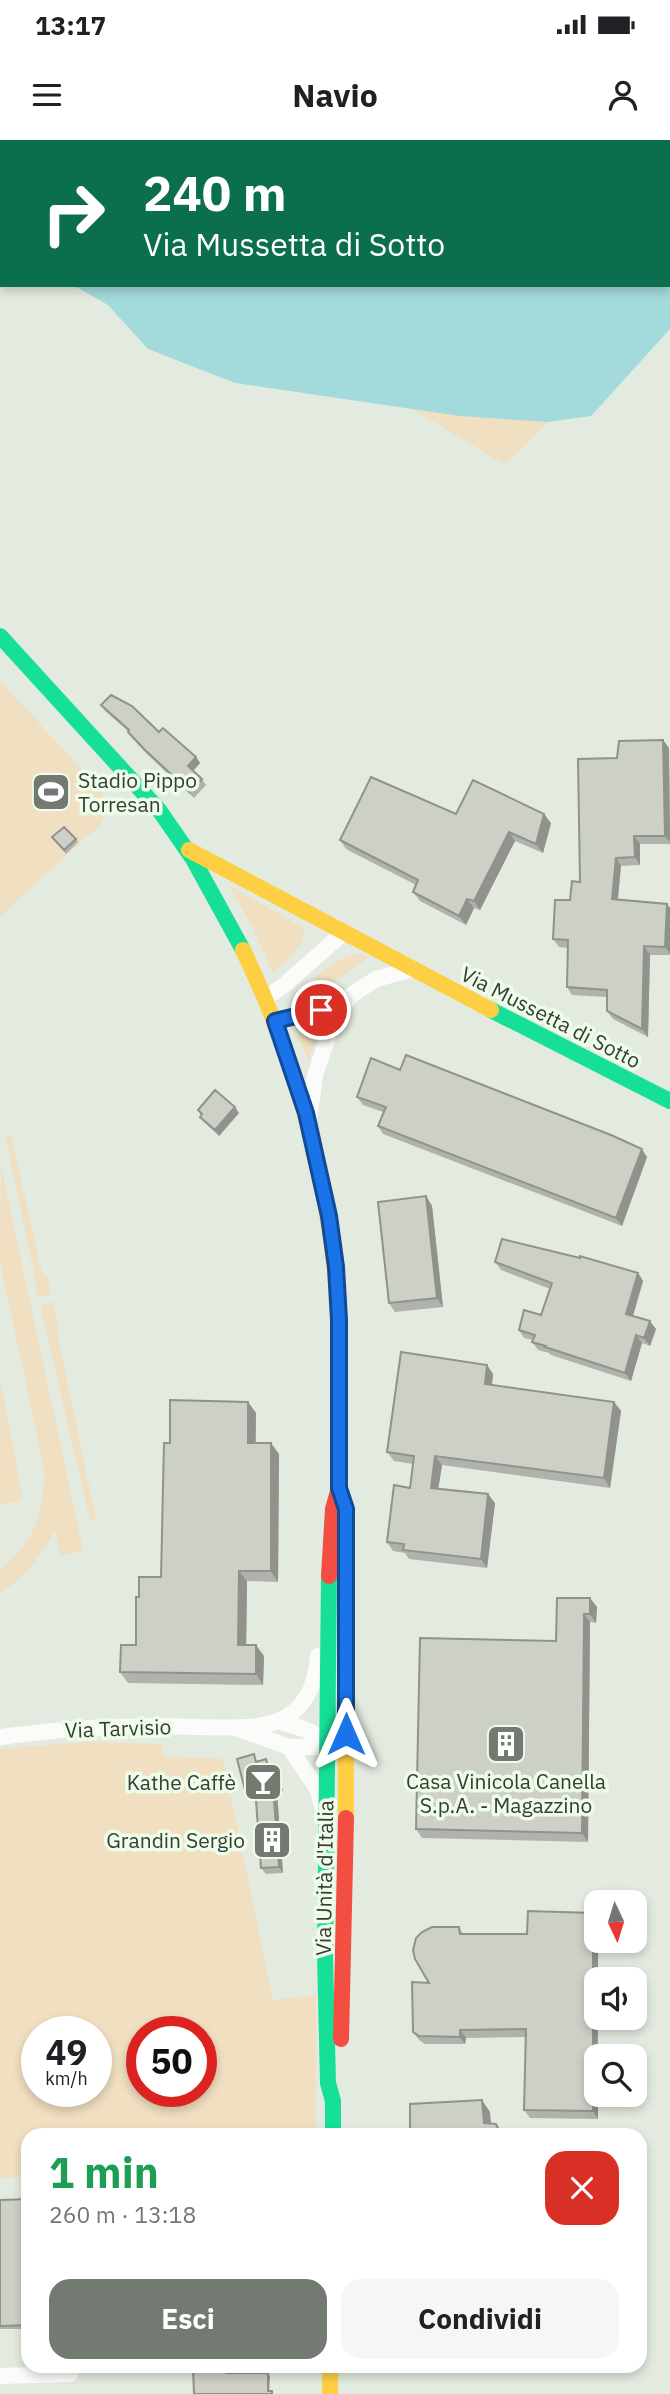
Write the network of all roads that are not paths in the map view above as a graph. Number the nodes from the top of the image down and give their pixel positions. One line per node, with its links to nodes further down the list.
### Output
1 (0, 636): 2 (main road, Via Unità d'Italia)
2 (188, 849): 3 (main road, Via Mussetta di Sotto); 6 (main road, Via Unità d'Italia)
3 (343, 933): 4 (main road, Via Mussetta di Sotto); 6 (street)
4 (413, 970): 5 (street); 8 (main road, Via Mussetta di Sotto)
5 (350, 996): 7 (street); 9 (street)
6 (265, 998): 7 (main road, Via Unità d'Italia)
7 (275, 1021): 9 (main road, Via Unità d'Italia)
8 (670, 1101)
9 (309, 1124): 10 (main road, Via Unità d'Italia)
10 (339, 1488): 11 (main road, Via Unità d'Italia); 14 (main road, Via Unità d'Italia)
11 (328, 1589): 12 (street, Via Tarvisio); 16 (main road, Via Unità d'Italia)
12 (278, 1721): 13 (street, Via Tarvisio); 16 (street)
13 (237, 1728): 15 (street, Via Tarvisio); 17 (street, Via Tarvisio)
14 (346, 1734): 16 (street); 18 (main road, Via Unità d'Italia)
15 (0, 1737)
16 (327, 1741): 17 (street); 18 (street); 19 (main road, Via Unità d'Italia)
17 (289, 1747): 19 (street)
18 (346, 1751): 20 (main road, Via Unità d'Italia)
19 (326, 1819): 20 (main road, Via Unità d'Italia)
20 (333, 2101): 21 (main road, Via Unità d'Italia)
21 (332, 2128)
22 (70, 2373): 24 (street)
23 (330, 2373): 25 (main road)
24 (0, 2376)
25 (330, 2394)

